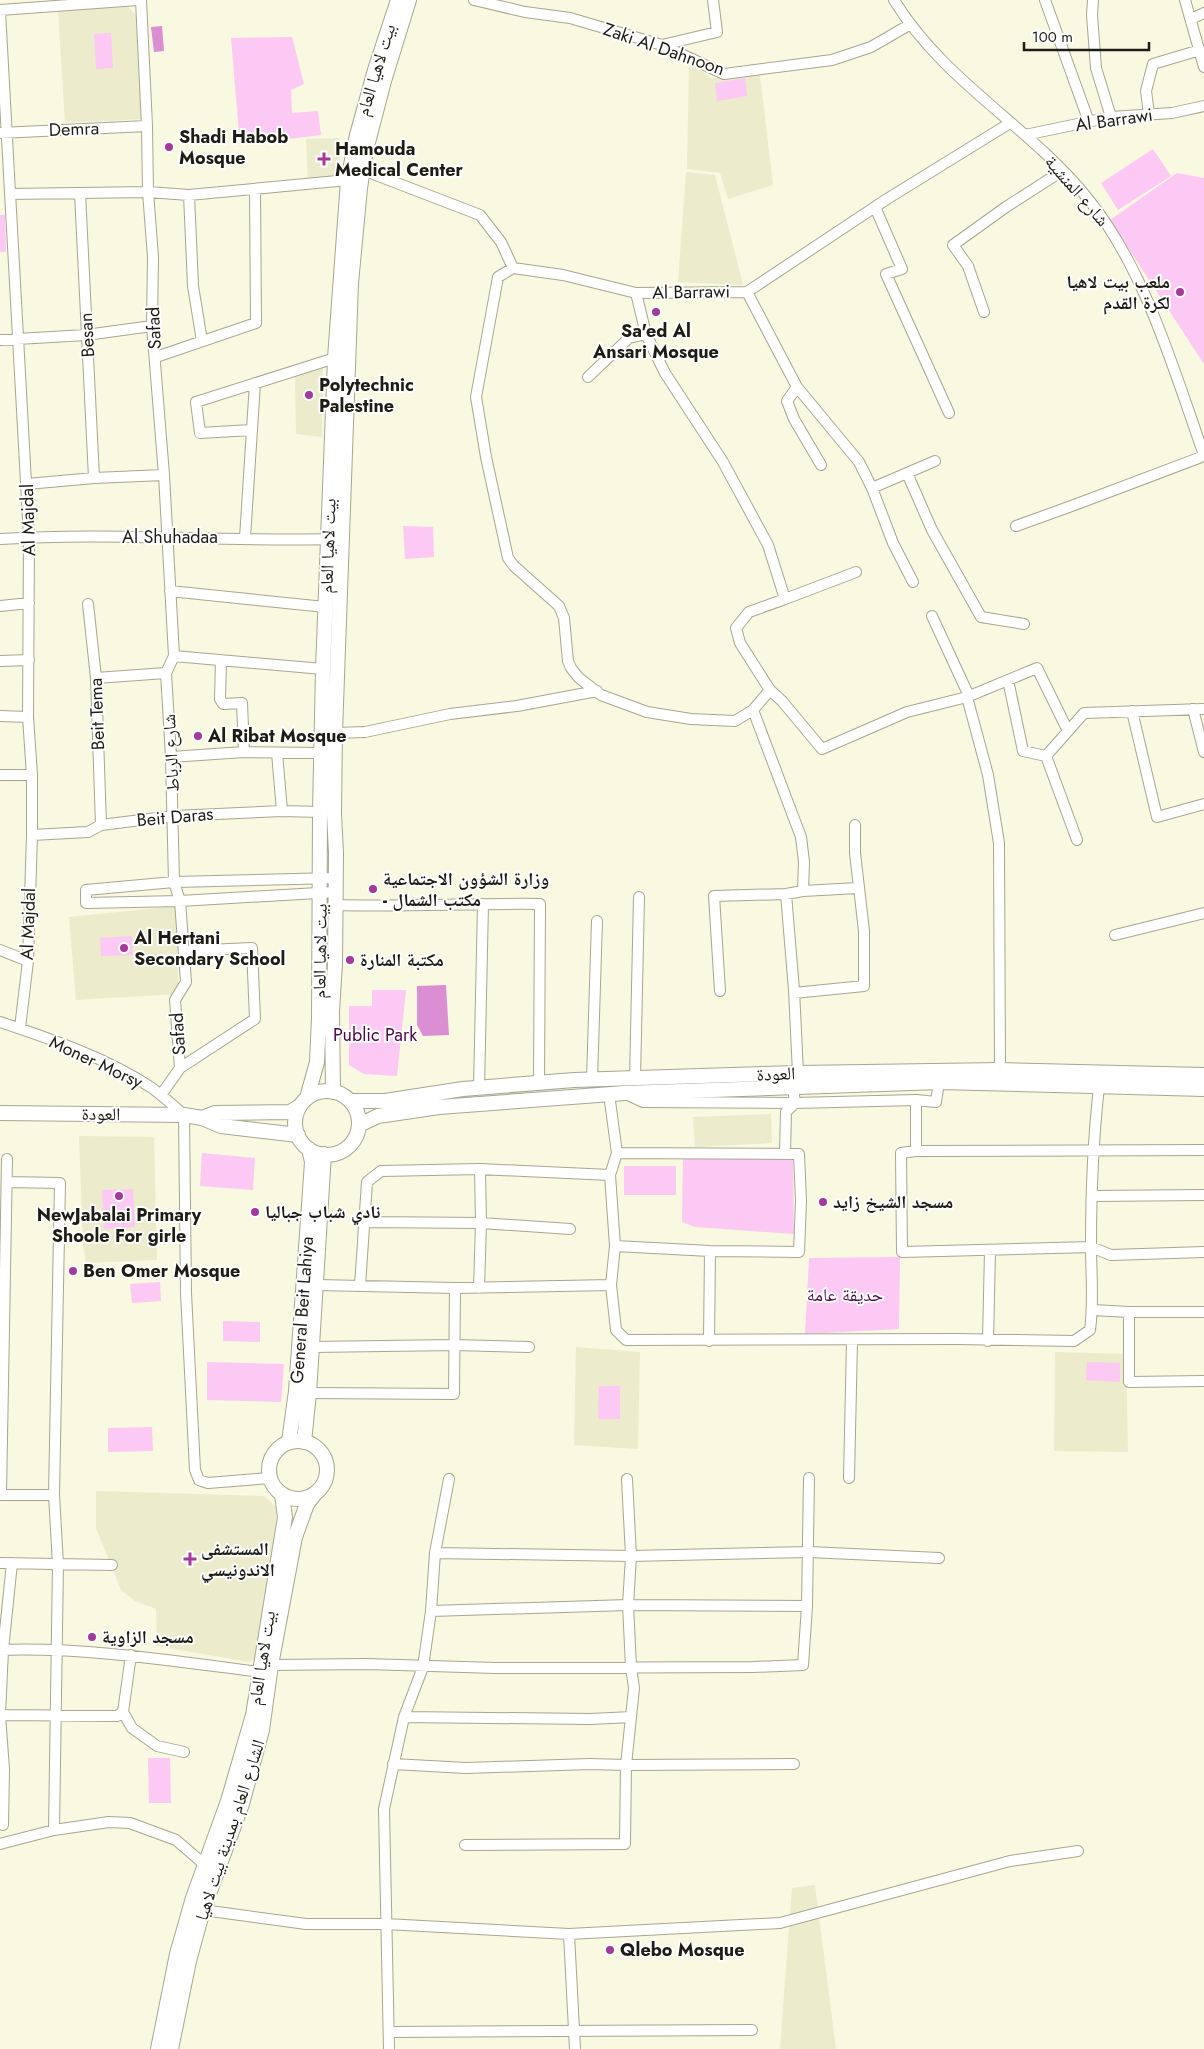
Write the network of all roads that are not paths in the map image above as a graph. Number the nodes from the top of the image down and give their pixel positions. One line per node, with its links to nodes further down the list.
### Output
1 (140, 0): 10 (street); 23 (street, Safad)
2 (398, 0): 28 (main road, بيت لاهيا العام)
3 (409, 0): 26 (main road, بيت لاهيا العام)
4 (474, 0): 14 (street, Zaki Al Dahnoon)
5 (713, 0): 14 (street)
6 (894, 0): 13 (street, شارع المنشية)
7 (1045, 0): 21 (street)
8 (1093, 0): 20 (street)
9 (1185, 0): 12 (street)
10 (0, 11): 17 (street, Al Majdal)
11 (1204, 13): 12 (street)
12 (1191, 19): 15 (street)
13 (909, 25): 14 (street, Zaki Al Dahnoon); 22 (street, شارع المنشية)
14 (662, 45)
15 (1200, 50): 16 (street); 19 (street)
16 (1204, 67)
17 (2, 72): 24 (street, Al Majdal)
18 (1204, 106): 19 (street, Al Barrawi)
19 (1149, 114): 20 (street, Al Barrawi)
20 (1111, 117): 21 (street, Al Barrawi)
21 (1089, 122): 25 (street, Al Barrawi)
22 (1010, 123): 25 (street, شارع المنشية); 34 (street, Al Barrawi)
23 (147, 126): 24 (street, Demra); 30 (street, Safad)
24 (4, 132): 32 (street, Al Majdal)
25 (1025, 135): 27 (street, شارع المنشية)
26 (363, 170): 35 (street); 66 (main road, بيت لاهيا العام)
27 (1062, 171): 38 (street); 52 (street, شارع المنشية)
28 (348, 180): 29 (street); 46 (main road, بيت لاهيا العام)
29 (255, 189): 33 (street); 44 (street)
30 (148, 192): 31 (street); 33 (street); 39 (street, Safad)
31 (80, 193): 32 (street); 41 (street, Besan)
32 (10, 194): 42 (street, Al Majdal)
33 (189, 195): 44 (street)
34 (875, 207): 36 (street, Al Barrawi); 50 (street)
35 (513, 268): 37 (street, Al Barrawi); 86 (street)
36 (747, 292): 37 (street, Al Barrawi); 49 (street)
37 (636, 293): 40 (street)
38 (984, 312)
39 (152, 326): 41 (street); 45 (street, Safad)
40 (646, 334): 47 (street); 70 (street)
41 (86, 335): 42 (street); 58 (street, Besan)
42 (18, 339): 43 (street); 59 (street, Al Majdal)
43 (0, 340)
44 (202, 341): 45 (street)
45 (156, 357): 57 (street, Safad)
46 (335, 358): 48 (street); 66 (main road, بيت لاهيا العام)
47 (588, 376)
48 (255, 383): 51 (street); 51 (street)
49 (797, 387): 55 (street); 60 (street)
50 (949, 413)
51 (251, 430): 64 (street)
52 (1201, 439): 53 (street, شارع المنشية)
53 (1204, 455): 61 (street)
54 (935, 461): 56 (street)
55 (820, 465)
56 (907, 473): 60 (street); 76 (street)
57 (164, 475): 58 (street); 62 (street, Safad)
58 (94, 478): 59 (street)
59 (27, 484): 63 (street, Al Majdal)
60 (872, 488): 68 (street)
61 (1016, 526)
62 (167, 536): 63 (street, Al Shuhadaa); 64 (street, Al Shuhadaa); 69 (street, Safad)
63 (29, 537): 65 (street, Al Shuhadaa); 71 (street, Al Majdal)
64 (245, 538): 66 (street, Al Shuhadaa)
65 (0, 539)
66 (335, 539): 74 (main road, بيت لاهيا العام); 95 (main road, بيت لاهيا العام)
67 (856, 572): 70 (street)
68 (913, 582)
69 (170, 591): 74 (street); 77 (street, Safad)
70 (785, 599): 85 (street)
71 (29, 603): 73 (street); 78 (street, Al Majdal)
72 (88, 604): 83 (street, Beit Tema)
73 (0, 606)
74 (325, 607): 81 (main road, بيت لاهيا العام)
75 (932, 616): 87 (street)
76 (1024, 624)
77 (174, 656): 80 (street); 82 (street, شارع الرباط)
78 (29, 660): 79 (street); 93 (street, Al Majdal)
79 (0, 661)
80 (221, 661): 81 (street); 96 (street)
81 (322, 669): 99 (main road, بيت لاهيا العام)
82 (166, 673): 83 (street); 101 (street, شارع الرباط)
83 (96, 678): 108 (street, Beit Tema)
84 (1008, 680): 87 (street); 94 (street); 100 (street)
85 (770, 690): 87 (street); 89 (street)
86 (596, 691): 89 (street); 95 (street)
87 (968, 696): 134 (street)
88 (1204, 709): 90 (street)
89 (753, 710): 116 (street)
90 (1193, 710): 91 (street); 97 (street)
91 (1132, 711): 94 (street); 104 (street)
92 (0, 716): 93 (street)
93 (28, 717): 103 (street, Al Majdal)
94 (1068, 732): 100 (street)
95 (335, 734): 113 (main road, بيت لاهيا العام)
96 (244, 752): 98 (street); 101 (street)
97 (1204, 752)
98 (277, 753): 99 (street); 105 (street)
99 (320, 753): 106 (main road, بيت لاهيا العام)
100 (1046, 756): 111 (street)
101 (171, 757): 107 (street, شارع الرباط)
102 (0, 775): 103 (street)
103 (32, 775): 110 (street, Al Majdal)
104 (1204, 804)
105 (282, 811): 106 (street, Beit Daras); 107 (street, Beit Daras)
106 (320, 812): 112 (main road, بيت لاهيا العام)
107 (173, 816): 108 (street, Beit Daras); 114 (street, شارع الرباط)
108 (101, 825): 110 (street, Beit Daras)
109 (855, 825): 115 (street)
110 (32, 836): 128 (street, Al Majdal)
111 (1077, 840)
112 (320, 878): 113 (street); 114 (street); 117 (main road, بيت لاهيا العام)
113 (336, 878): 120 (main road, بيت لاهيا العام)
114 (174, 882): 121 (street, Safad); 121 (street)
115 (858, 888): 116 (street); 130 (street)
116 (804, 891): 118 (street)
117 (321, 892): 120 (street); 121 (street); 151 (main road, بيت لاهيا العام)
118 (786, 894): 129 (street); 130 (street)
119 (639, 897): 137 (street)
120 (335, 898): 122 (street); 145 (main road, بيت لاهيا العام)
121 (180, 901): 127 (street, Safad)
122 (483, 904): 140 (street); 143 (street)
123 (1204, 913): 125 (street)
124 (597, 921): 138 (street)
125 (1115, 935)
126 (0, 950): 128 (street)
127 (184, 951): 133 (street, Safad); 133 (street)
128 (28, 961): 132 (street, Al Majdal)
129 (720, 991)
130 (794, 993): 135 (street)
131 (0, 1022): 132 (street, Moner Morsy)
132 (20, 1028): 148 (street, Moner Morsy)
133 (180, 1068): 148 (street, Safad)
134 (1000, 1070): 135 (main road, العودة); 136 (main road, العودة)
135 (798, 1073): 137 (main road, العودة)
136 (1204, 1075)
137 (635, 1079): 138 (main road, العودة)
138 (592, 1080): 140 (main road, العودة)
139 (939, 1082): 141 (main road, العودة); 142 (main road, العودة); 149 (street)
140 (539, 1083): 143 (main road, العودة)
141 (793, 1087): 146 (main road, العودة); 152 (street)
142 (1099, 1087): 144 (main road, العودة); 159 (street)
143 (479, 1088): 150 (main road, العودة)
144 (1204, 1089)
145 (333, 1092): 150 (main road); 151 (main road)
146 (625, 1093): 147 (main road, العودة); 152 (street)
147 (609, 1094): 156 (main road, العودة); 162 (street)
148 (161, 1095): 154 (street, Moner Morsy)
149 (916, 1100): 152 (street); 161 (street)
150 (350, 1101): 156 (main road)
151 (304, 1102): 155 (main road, العودة); 157 (main road)
152 (795, 1103): 163 (street)
153 (0, 1113): 154 (main road, العودة)
154 (184, 1116): 155 (main road, العودة); 197 (street)
155 (202, 1118): 157 (main road, العودة)
156 (359, 1125): 164 (main road)
157 (298, 1135): 158 (main road)
158 (309, 1149): 164 (main road); 195 (main road, General Beit Lahiya)
159 (1092, 1150): 160 (street); 161 (street); 170 (street)
160 (1204, 1150)
161 (916, 1151): 177 (street)
162 (617, 1153): 163 (street); 167 (street)
163 (785, 1153): 176 (street)
164 (324, 1154): 179 (main road, General Beit Lahiya)
165 (7, 1159): 168 (street)
166 (480, 1169): 167 (street); 171 (street); 172 (street)
167 (610, 1175): 174 (street)
168 (7, 1182): 202 (street); 203 (street)
169 (1204, 1195): 170 (street)
170 (1092, 1196): 175 (street)
171 (365, 1222): 172 (street); 181 (street)
172 (481, 1223): 173 (street); 183 (street)
173 (570, 1228)
174 (615, 1246): 176 (street); 180 (street)
175 (1091, 1247): 177 (street); 178 (street); 184 (street)
176 (710, 1251): 187 (street)
177 (990, 1251): 189 (street)
178 (1204, 1252)
179 (316, 1285): 181 (street); 192 (main road, General Beit Lahiya)
180 (611, 1285): 183 (street); 187 (street)
181 (360, 1286): 182 (street)
182 (455, 1288): 183 (street); 190 (street)
183 (479, 1288)
184 (1093, 1310): 185 (street); 189 (street)
185 (1129, 1312): 186 (street); 193 (street)
186 (1204, 1312)
187 (709, 1341): 188 (street)
188 (852, 1341): 189 (street); 199 (street)
189 (988, 1341)
190 (455, 1345): 191 (street); 192 (street); 194 (street)
191 (529, 1346)
192 (312, 1347): 194 (main road, General Beit Lahiya)
193 (1204, 1381)
194 (309, 1393): 196 (main road, General Beit Lahiya)
195 (289, 1442): 196 (main road); 197 (main road)
196 (304, 1442): 205 (main road)
197 (270, 1478): 204 (main road)
198 (809, 1478): 206 (street)
199 (848, 1478)
200 (449, 1479): 207 (street)
201 (627, 1479): 208 (street)
202 (0, 1495): 203 (street)
203 (54, 1495): 212 (street)
204 (282, 1495): 205 (main road); 222 (main road, بيت لاهيا العام)
205 (314, 1495): 222 (main road, الشارع العام بمدينة بيت لاهيا)
206 (809, 1552): 208 (street); 209 (street); 215 (street)
207 (435, 1553): 208 (street); 216 (street)
208 (631, 1556): 214 (street)
209 (939, 1558)
210 (0, 1563): 211 (street)
211 (12, 1563): 212 (street); 218 (street)
212 (58, 1564): 213 (street); 217 (street)
213 (112, 1565)
214 (628, 1605): 215 (street); 216 (street); 221 (street)
215 (808, 1606): 221 (street)
216 (431, 1611): 220 (street)
217 (56, 1649): 218 (street); 219 (street); 225 (street)
218 (2, 1650): 224 (street)
219 (131, 1655): 222 (street); 223 (street)
220 (423, 1667): 221 (street); 222 (street); 226 (street)
221 (631, 1668): 227 (street)
222 (266, 1669): 237 (main road, بيت لاهيا العام); 238 (main road, الشارع العام بمدينة بيت لاهيا)
223 (122, 1712): 225 (street); 228 (street)
224 (0, 1715): 225 (street); 232 (street)
225 (54, 1715): 233 (street)
226 (404, 1717): 227 (street); 229 (street)
227 (631, 1717): 231 (street)
228 (184, 1752)
229 (393, 1764): 231 (street); 239 (street)
230 (794, 1764): 231 (street)
231 (626, 1765): 235 (street)
232 (3, 1825)
233 (54, 1830): 234 (street); 237 (street)
234 (0, 1844)
235 (465, 1845)
236 (1078, 1851): 240 (street)
237 (205, 1865): 244 (main road, بيت لاهيا العام)
238 (203, 1910): 239 (street); 245 (main road, الشارع العام بمدينة بيت لاهيا)
239 (386, 1924): 240 (street); 243 (street)
240 (569, 1934): 242 (street)
241 (752, 2030): 242 (street)
242 (574, 2031): 243 (street); 247 (street)
243 (389, 2032): 246 (street)
244 (158, 2049)
245 (171, 2049)
246 (389, 2049)
247 (576, 2049)

